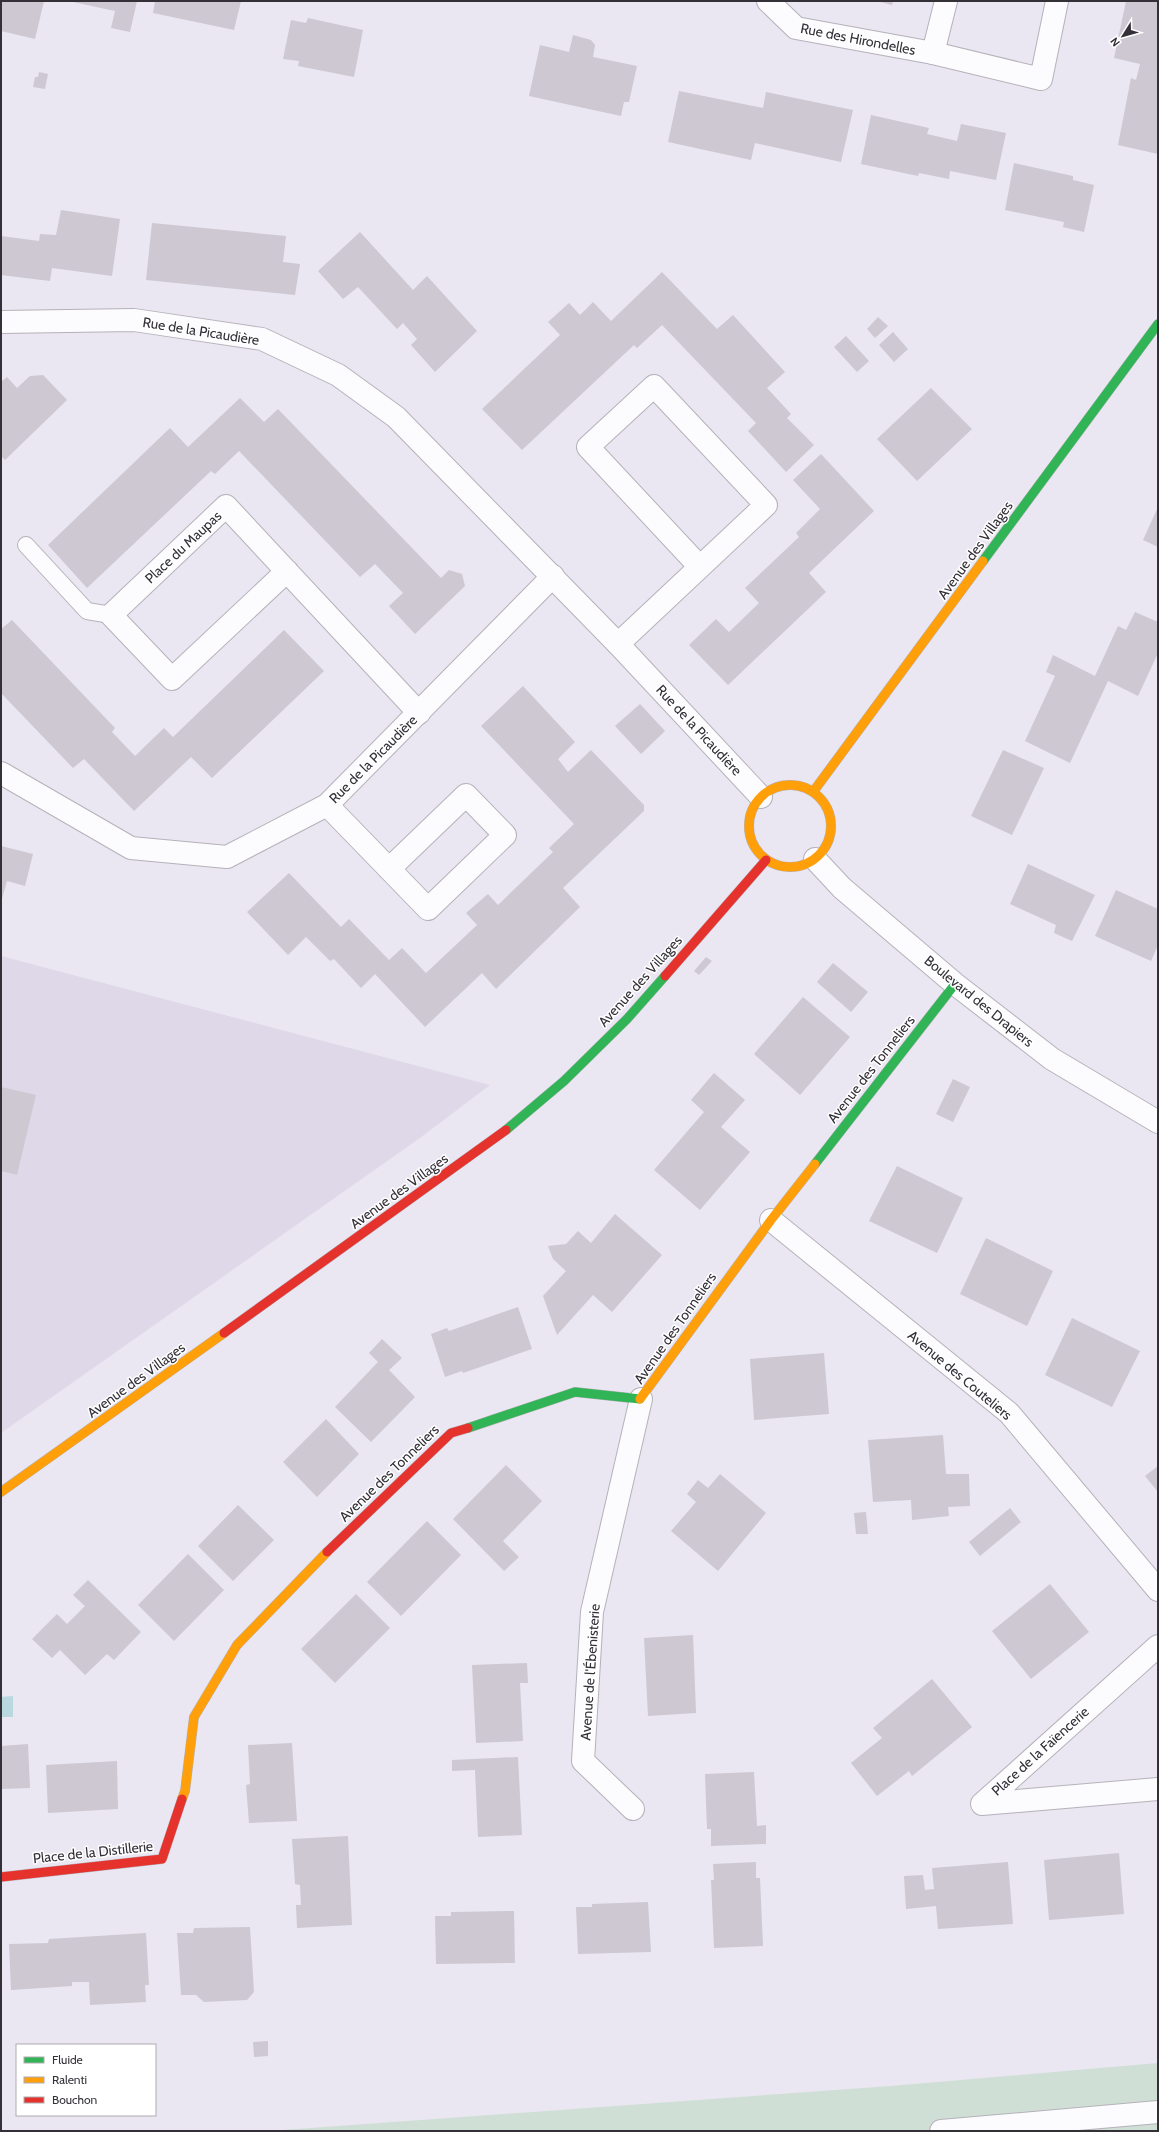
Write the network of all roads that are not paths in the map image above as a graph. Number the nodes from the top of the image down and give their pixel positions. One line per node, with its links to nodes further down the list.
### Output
1 (768, 1): 4 (street, Rue des Hirondelles)
2 (946, 1): 4 (street, Rue des Hirondelles)
3 (1056, 1): 4 (street, Rue des Hirondelles)
4 (934, 53)
5 (1, 322): 10 (street, Rue de la Picaudière)
6 (1158, 324): 15 (street, Avenue des Villages)
7 (26, 545): 11 (lane)
8 (700, 567): 8 (street); 12 (street)
9 (287, 571): 11 (street); 11 (street, Place du Maupas); 13 (street, Place du Maupas)
10 (553, 576): 12 (street, Rue de la Picaudière); 13 (street, Rue de la Picaudière)
11 (111, 615)
12 (618, 644): 16 (street, Rue de la Picaudière)
13 (419, 713): 17 (street, Rue de la Picaudière)
14 (1, 773): 17 (street, Rue de la Picaudière)
15 (813, 792): 16 (street); 18 (street)
16 (761, 797): 19 (street)
17 (328, 805): 20 (street)
18 (815, 859): 19 (street); 21 (street, Boulevard des Drapiers)
19 (766, 860): 25 (street, Avenue des Villages)
20 (389, 869): 20 (street)
21 (955, 984): 22 (street, Boulevard des Drapiers); 23 (street, Avenue des Tonneliers)
22 (1158, 1122)
23 (771, 1220): 24 (street, Avenue des Tonneliers); 26 (street, Avenue des Couteliers)
24 (642, 1399): 29 (street, Avenue de l'Ébenisterie); 30 (street, Avenue des Tonneliers)
25 (1, 1492)
26 (1158, 1590)
27 (1158, 1646): 28 (street, Place de la Faïencerie)
28 (1158, 1789)
29 (633, 1809)
30 (171, 1833): 31 (street, Place de la Distillerie)
31 (1, 1877)
32 (1158, 2112): 33 (street)
33 (941, 2131)

